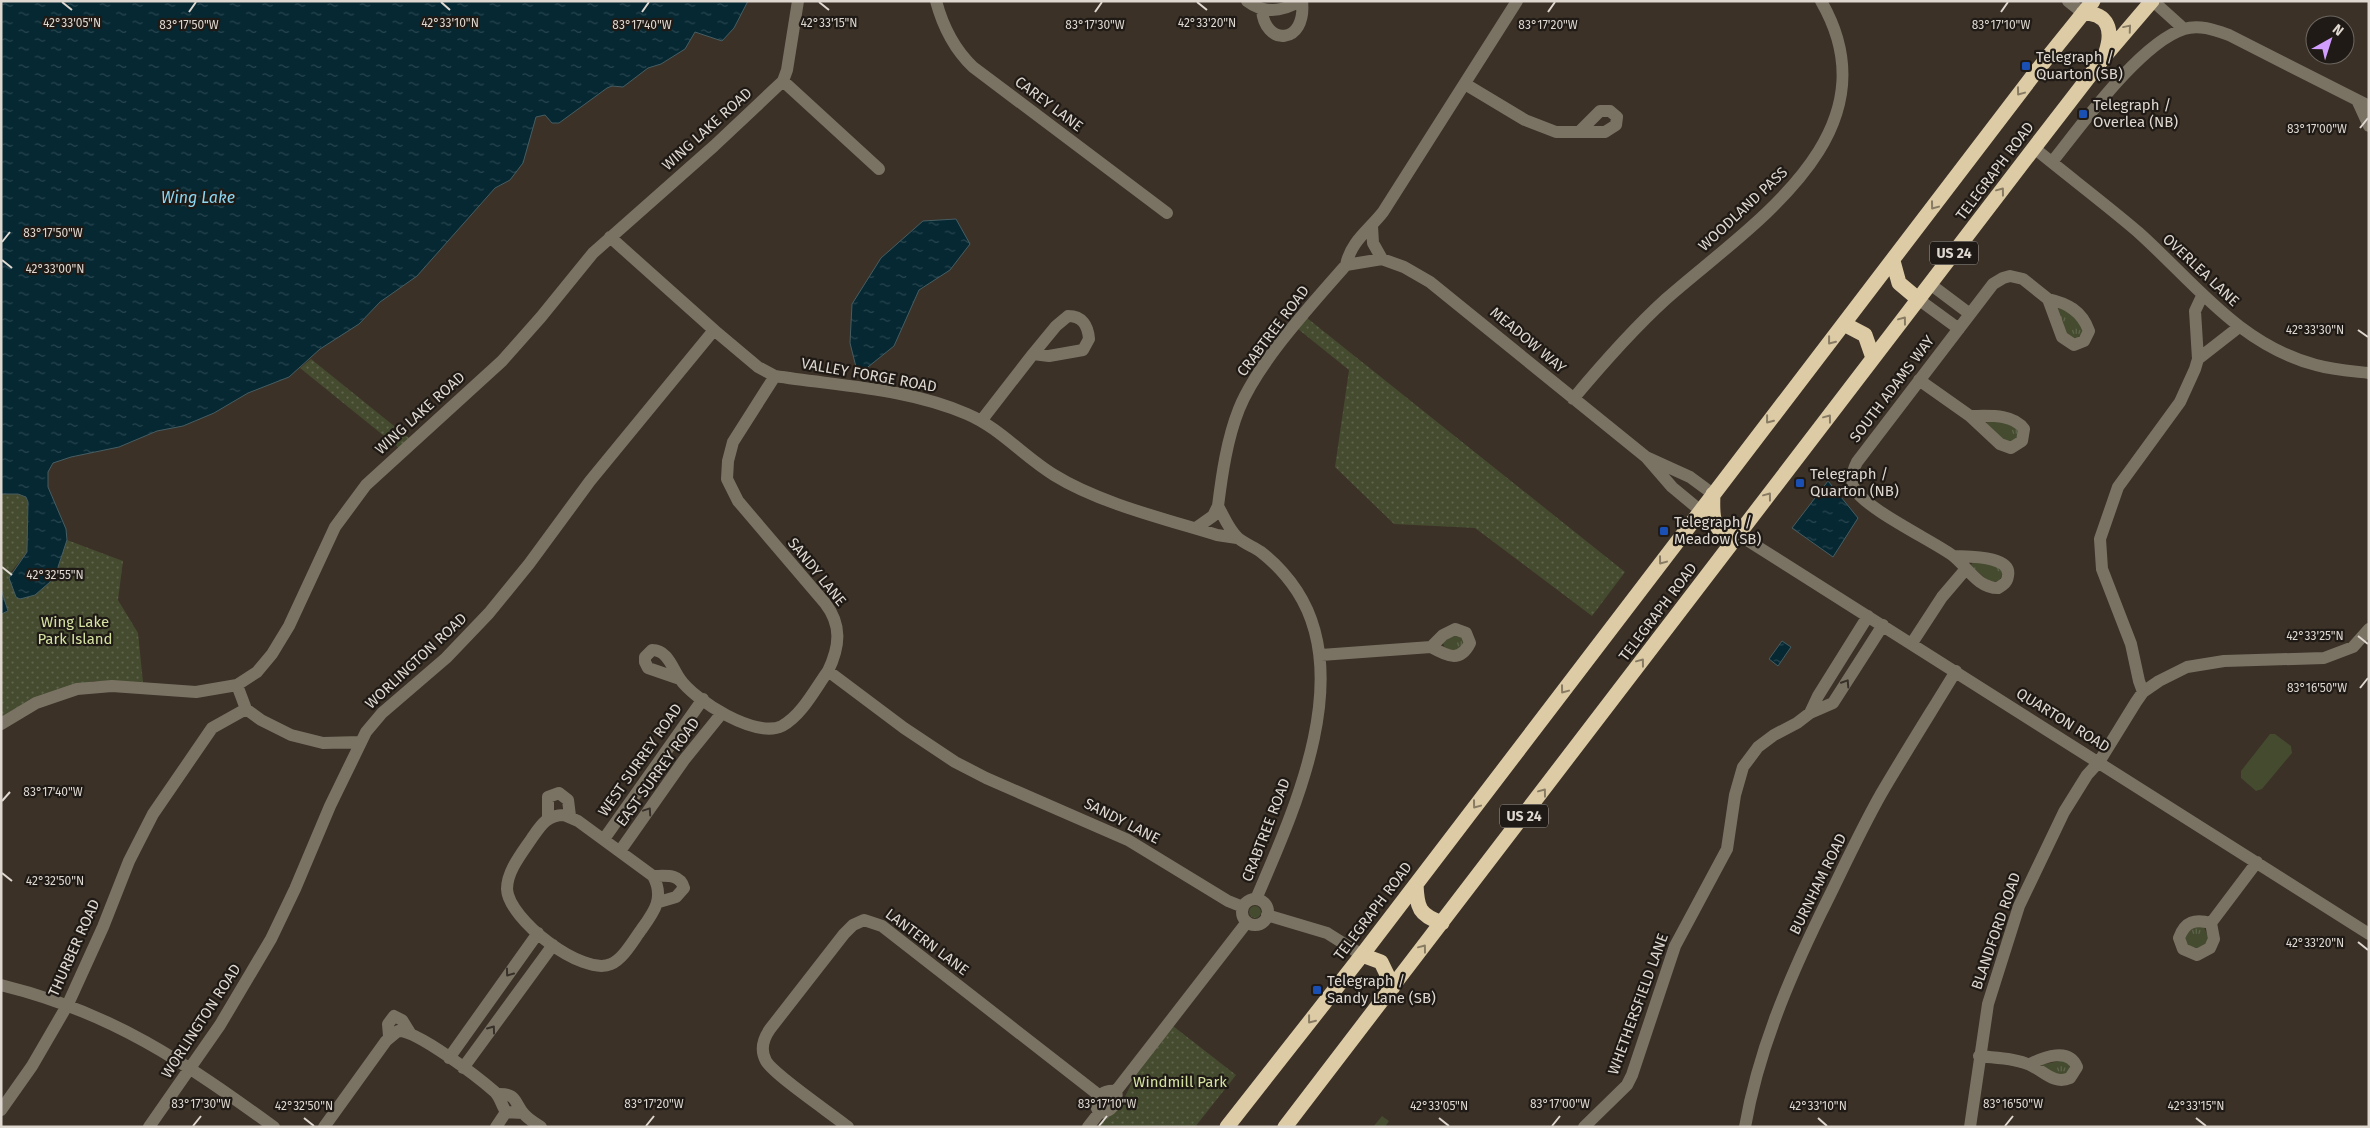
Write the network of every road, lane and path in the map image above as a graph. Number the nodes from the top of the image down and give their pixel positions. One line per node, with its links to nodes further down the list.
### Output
1 (798, 1): 13 (street, WING LAKE ROAD)
2 (936, 1): 21 (street, CAREY LANE)
3 (1247, 1): 10 (street)
4 (1301, 1): 10 (street); 10 (street)
5 (1517, 1): 14 (street, CRABTREE ROAD)
6 (1821, 1): 42 (street, WOODLAND PASS)
7 (2068, 1): 9 (street)
8 (2153, 1): 11 (street); 12 (highway, TELEGRAPH ROAD / US 24, one-way to 8)
9 (2088, 7): 12 (highway); 25 (highway, TELEGRAPH ROAD / US 24, one-way to 25)
10 (1262, 9)
11 (2184, 29): 15 (street); 19 (street)
12 (2105, 56): 18 (highway, TELEGRAPH ROAD / US 24)
13 (782, 81): 20 (street); 23 (street, WING LAKE ROAD)
14 (1465, 84): 17 (street); 22 (street, CRABTREE ROAD)
15 (2363, 104): 16 (street)
16 (2369, 126)
17 (1580, 130)
18 (2034, 148): 19 (street, OVERLEA LANE); 27 (highway, TELEGRAPH ROAD / US 24, one-way to 18)
19 (2052, 162): 28 (street, OVERLEA LANE)
20 (879, 169)
21 (1167, 213)
22 (1372, 226): 24 (street); 26 (street, CRABTREE ROAD)
23 (610, 237): 35 (street); 63 (street, WING LAKE ROAD)
24 (1382, 259): 26 (street); 42 (street, MEADOW WAY)
25 (1893, 261): 29 (highway); 32 (highway, TELEGRAPH ROAD / US 24)
26 (1346, 265): 47 (street, CRABTREE ROAD)
27 (1930, 284): 29 (highway, TELEGRAPH ROAD / US 24); 31 (street)
28 (2202, 296): 33 (street, OVERLEA LANE); 38 (street)
29 (1918, 299): 34 (street); 37 (highway, TELEGRAPH ROAD / US 24, one-way to 29)
30 (2048, 299): 31 (street, SOUTH ADAMS WAY)
31 (1970, 314): 34 (street, SOUTH ADAMS WAY)
32 (1844, 324): 37 (highway); 46 (highway, TELEGRAPH ROAD / US 24, one-way to 46)
33 (2239, 328): 38 (street); 39 (street, OVERLEA LANE)
34 (1958, 329): 41 (street, SOUTH ADAMS WAY)
35 (714, 330): 40 (street); 70 (street, WORLINGTON ROAD)
36 (1032, 354): 44 (street)
37 (1873, 358): 50 (highway, TELEGRAPH ROAD / US 24, one-way to 37)
38 (2198, 359): 64 (street)
39 (2369, 373)
40 (775, 376): 44 (street, VALLEY FORGE ROAD); 60 (street, SANDY LANE)
41 (1920, 380): 43 (street); 52 (street, SOUTH ADAMS WAY)
42 (1574, 399): 45 (street, MEADOW WAY)
43 (1970, 416)
44 (981, 421): 49 (street, VALLEY FORGE ROAD)
45 (1646, 457): 46 (street, MEADOW WAY); 48 (street, MEADOW WAY)
46 (1713, 494): 48 (highway, TELEGRAPH ROAD / US 24); 50 (highway)
47 (1218, 506): 49 (street); 51 (street, CRABTREE ROAD)
48 (1701, 511): 77 (highway, TELEGRAPH ROAD / US 24, one-way to 77)
49 (1196, 528): 51 (street, VALLEY FORGE ROAD)
50 (1739, 535): 54 (street, QUARTON ROAD); 84 (highway, TELEGRAPH ROAD / US 24, one-way to 50)
51 (1238, 538): 59 (street, CRABTREE ROAD)
52 (1954, 556): 53 (street, SOUTH ADAMS WAY); 53 (street, SOUTH ADAMS WAY)
53 (1965, 570): 57 (street)
54 (1868, 616): 55 (street, QUARTON ROAD); 67 (street, WHETHERSFIELD LANE)
55 (1883, 625): 57 (street, QUARTON ROAD); 67 (street, WHETHERSFIELD LANE, one-way to 55)
56 (2369, 628): 64 (street)
57 (1912, 643): 61 (street, QUARTON ROAD)
58 (1431, 648): 59 (street)
59 (1321, 655): 78 (street, CRABTREE ROAD)
60 (828, 671): 68 (street); 80 (street, SANDY LANE)
61 (1956, 671): 71 (street, QUARTON ROAD); 114 (street, BURNHAM ROAD)
62 (680, 679): 65 (street)
63 (237, 685): 66 (street); 69 (street, WING LAKE ROAD)
64 (2143, 692): 71 (street, BLANDFORD ROAD)
65 (703, 699): 68 (street); 74 (street, WEST SURREY ROAD)
66 (246, 709): 70 (street); 90 (street, THURBER ROAD)
67 (1810, 712): 113 (street, WHETHERSFIELD LANE)
68 (722, 713): 74 (street, EAST SURREY ROAD, one-way to 68)
69 (1, 724)
70 (361, 742): 95 (street, WORLINGTON ROAD)
71 (2099, 762): 75 (street, QUARTON ROAD); 92 (street, BLANDFORD ROAD)
72 (570, 816): 73 (street); 73 (street); 74 (street, WEST SURREY ROAD)
73 (548, 818): 86 (street)
74 (612, 845): 76 (street, EAST SURREY ROAD)
75 (2257, 862): 83 (street); 85 (street, QUARTON ROAD)
76 (653, 876): 79 (street); 79 (street)
77 (1416, 884): 84 (highway); 87 (highway, TELEGRAPH ROAD / US 24)
78 (1256, 899): 80 (street); 81 (street)
79 (659, 902): 86 (street)
80 (1243, 907): 82 (street)
81 (1267, 915): 82 (street); 87 (street)
82 (1247, 922): 97 (street)
83 (2211, 922)
84 (1442, 923): 89 (highway, TELEGRAPH ROAD / US 24, one-way to 84)
85 (2369, 934)
86 (545, 939): 93 (street, one-way to 93); 96 (street, one-way to 86)
87 (1362, 955): 89 (highway); 111 (highway, TELEGRAPH ROAD / US 24, one-way to 111)
88 (1, 985): 90 (street)
89 (1393, 987): 112 (highway, TELEGRAPH ROAD / US 24)
90 (68, 1004): 95 (street); 100 (street, THURBER ROAD)
91 (399, 1033): 91 (street); 93 (street); 106 (street)
92 (1979, 1056): 94 (street); 115 (street, BLANDFORD ROAD)
93 (449, 1058): 96 (street)
94 (2030, 1064)
95 (191, 1068): 104 (street, WORLINGTON ROAD); 105 (street)
96 (463, 1068): 98 (street)
97 (1116, 1091): 99 (street); 102 (street)
98 (497, 1094): 101 (street); 103 (street)
99 (1100, 1096): 102 (street); 109 (street, LANTERN LANE)
100 (1, 1110)
101 (506, 1112): 103 (street); 107 (street)
102 (1099, 1112): 110 (street)
103 (523, 1113): 108 (street)
104 (149, 1127)
105 (274, 1127)
106 (324, 1127)
107 (496, 1127)
108 (541, 1127)
109 (848, 1127)
110 (1088, 1127)
111 (1226, 1127)
112 (1285, 1127)
113 (1584, 1127)
114 (1745, 1127)
115 (1970, 1127)

